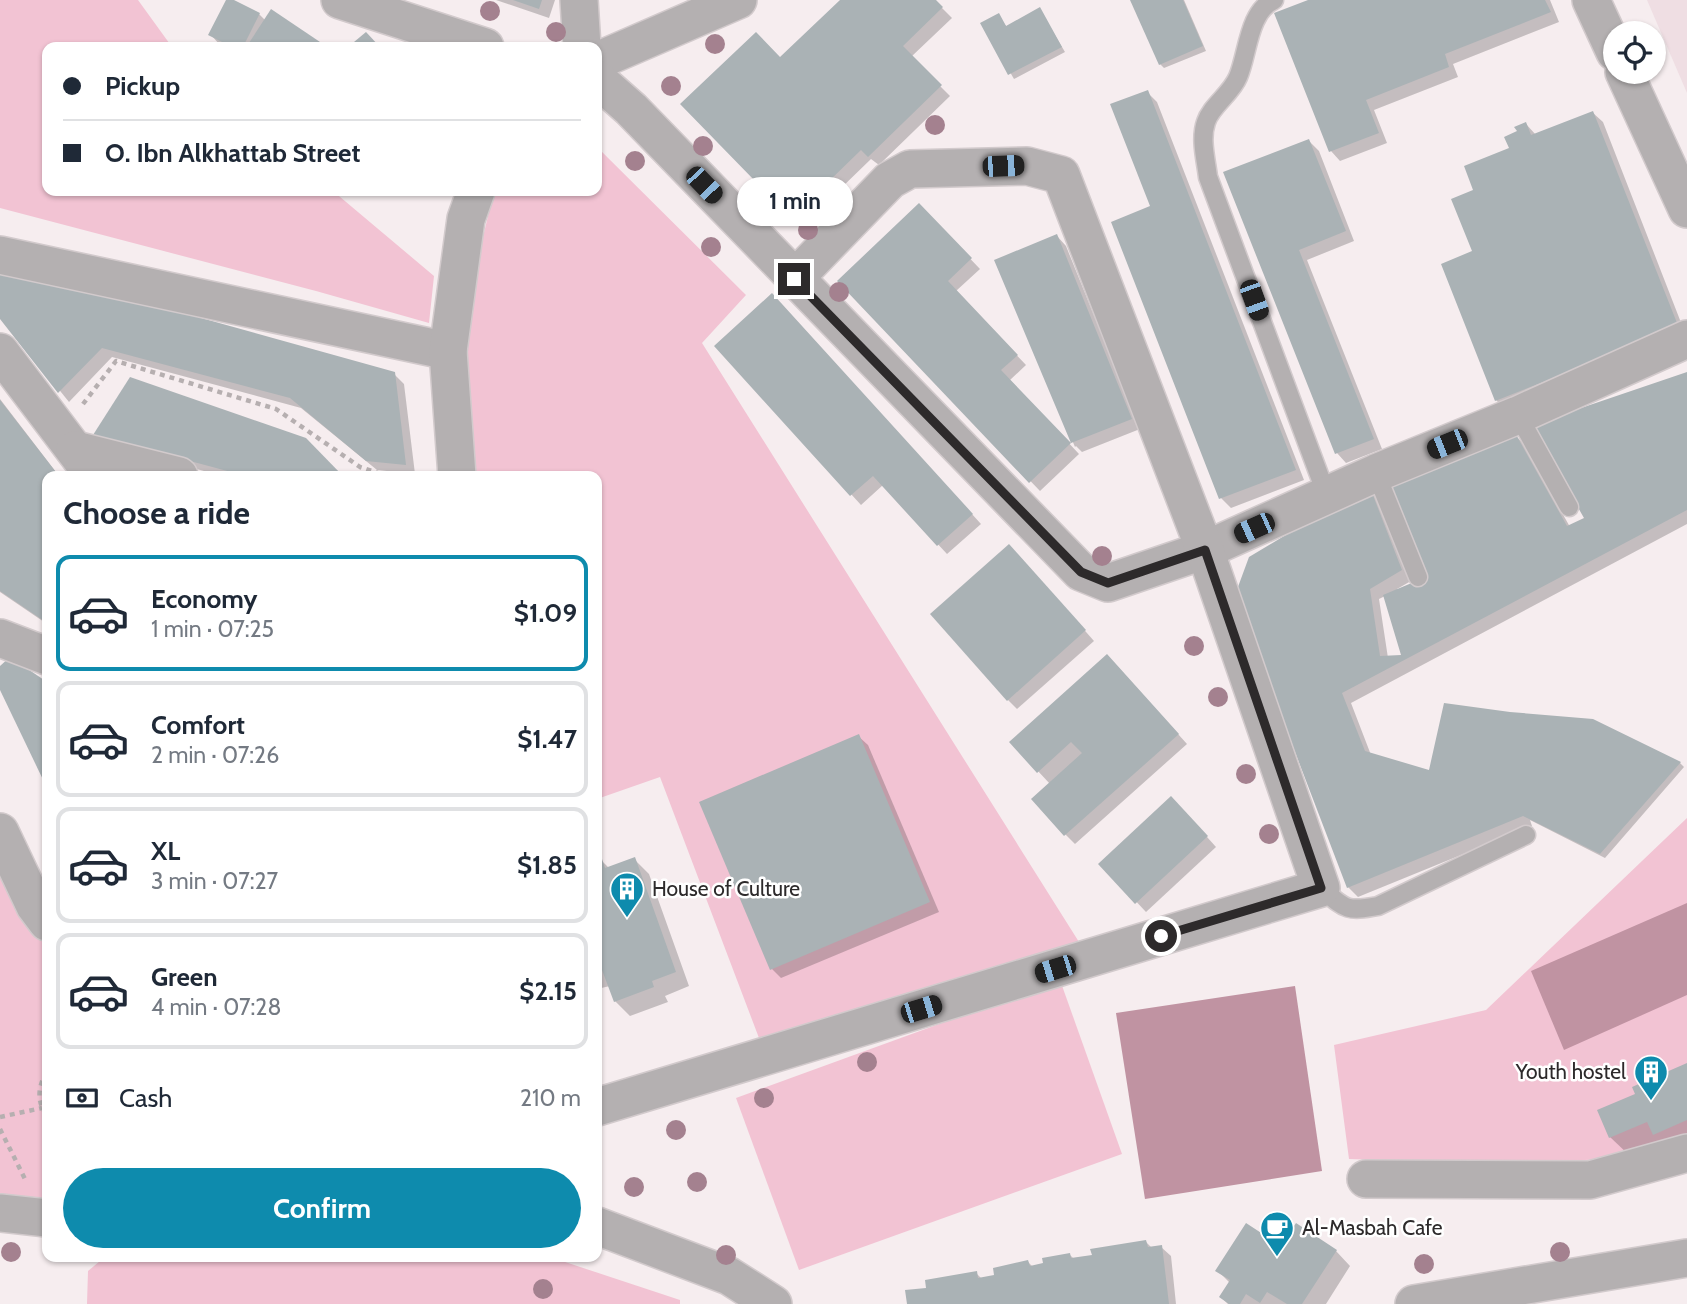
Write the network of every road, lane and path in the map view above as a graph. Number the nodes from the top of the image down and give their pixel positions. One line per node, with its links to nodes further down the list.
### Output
1 (340, 0): 7 (street)
2 (579, 0): 8 (street)
3 (738, 0): 9 (street)
4 (1274, 0): 26 (lane)
5 (1591, 0): 6 (street)
6 (1603, 26)
7 (470, 42)
8 (582, 42)
9 (602, 59)
10 (602, 83): 16 (street)
11 (1632, 84): 12 (street)
12 (1674, 151): 14 (street)
13 (475, 196): 18 (street)
14 (1687, 209)
15 (0, 255): 18 (street)
16 (794, 279): 28 (street); 28 (street)
17 (1687, 339): 20 (street)
18 (448, 351): 24 (street)
19 (0, 352): 21 (street)
20 (1517, 415): 25 (street); 27 (lane)
21 (77, 453): 22 (street); 23 (path)
22 (157, 471)
23 (372, 471)
24 (457, 471)
25 (1376, 473): 26 (street); 29 (lane)
26 (1327, 496): 28 (street)
27 (1569, 507)
28 (1205, 550): 34 (street)
29 (1418, 577)
30 (0, 638): 31 (street)
31 (42, 654)
32 (0, 832): 35 (street)
33 (1526, 835): 34 (lane)
34 (1321, 888): 37 (street)
35 (42, 915)
36 (42, 1080): 38 (path)
37 (602, 1105)
38 (42, 1108): 39 (path)
39 (0, 1117)
40 (0, 1129): 43 (path)
41 (1687, 1153): 42 (street)
42 (1366, 1179)
43 (39, 1205): 44 (street)
44 (0, 1213)
45 (602, 1229): 47 (street)
46 (1687, 1258): 49 (street)
47 (722, 1290): 48 (street)
48 (773, 1304)
49 (1414, 1304)

